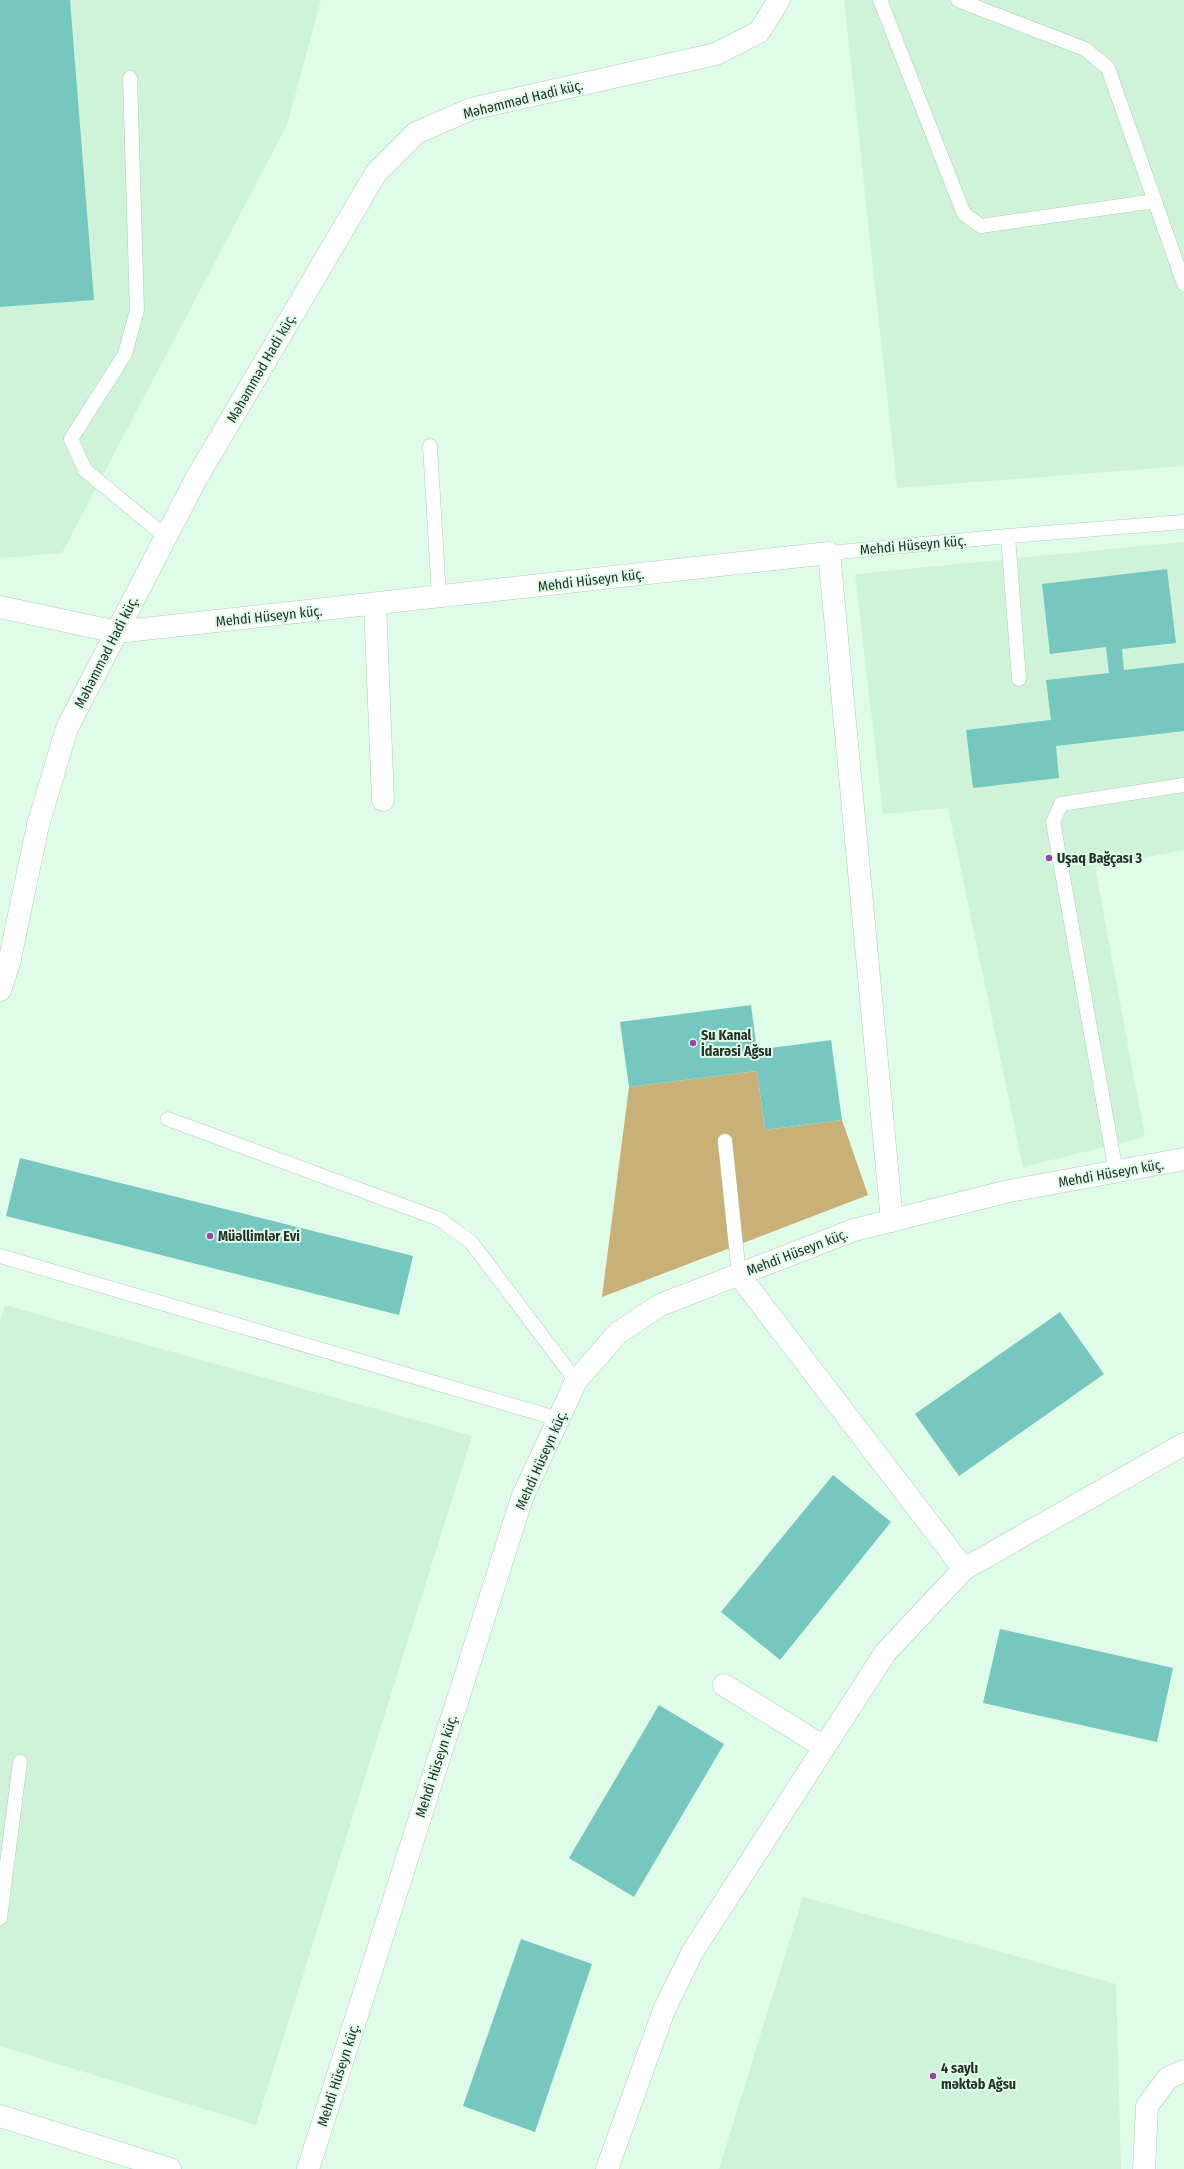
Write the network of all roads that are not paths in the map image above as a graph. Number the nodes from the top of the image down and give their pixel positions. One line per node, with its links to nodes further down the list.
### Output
1 (779, 0): 10 (street, Məhəmməd Hadi küç.)
2 (880, 0): 5 (lane)
3 (958, 0): 5 (lane)
4 (130, 78): 10 (lane)
5 (1155, 201): 6 (lane)
6 (1184, 284)
7 (430, 446): 12 (lane)
8 (1184, 522): 9 (lane, Mehdi Hüseyn küç.)
9 (1008, 536): 11 (lane, Mehdi Hüseyn küç.); 16 (lane)
10 (166, 537): 15 (street, Məhəmməd Hadi küç.)
11 (829, 553): 12 (street, Mehdi Hüseyn küç.); 24 (street)
12 (439, 597): 13 (street, Mehdi Hüseyn küç.)
13 (376, 604): 15 (street, Mehdi Hüseyn küç.); 18 (street)
14 (0, 607): 15 (street, Mehdi Hüseyn küç.)
15 (117, 632): 19 (street, Məhəmməd Hadi küç.)
16 (1019, 680)
17 (1184, 785): 23 (lane)
18 (383, 800)
19 (0, 990)
20 (168, 1119): 27 (lane)
21 (725, 1141): 26 (lane)
22 (1184, 1159): 23 (street, Mehdi Hüseyn küç.)
23 (1116, 1172): 24 (street, Mehdi Hüseyn küç.)
24 (892, 1221): 26 (street, Mehdi Hüseyn küç.)
25 (0, 1256): 28 (lane)
26 (739, 1275): 27 (street, Mehdi Hüseyn küç.); 30 (street)
27 (576, 1380): 28 (street, Mehdi Hüseyn küç.)
28 (558, 1419): 38 (street, Mehdi Hüseyn küç.)
29 (1184, 1444): 30 (street)
30 (964, 1569): 32 (street)
31 (724, 1685): 32 (street)
32 (824, 1747): 39 (street)
33 (20, 1762): 34 (lane)
34 (0, 1918)
35 (1184, 2071): 40 (street)
36 (0, 2116): 37 (street)
37 (170, 2169)
38 (308, 2169)
39 (607, 2169)
40 (1144, 2169)

